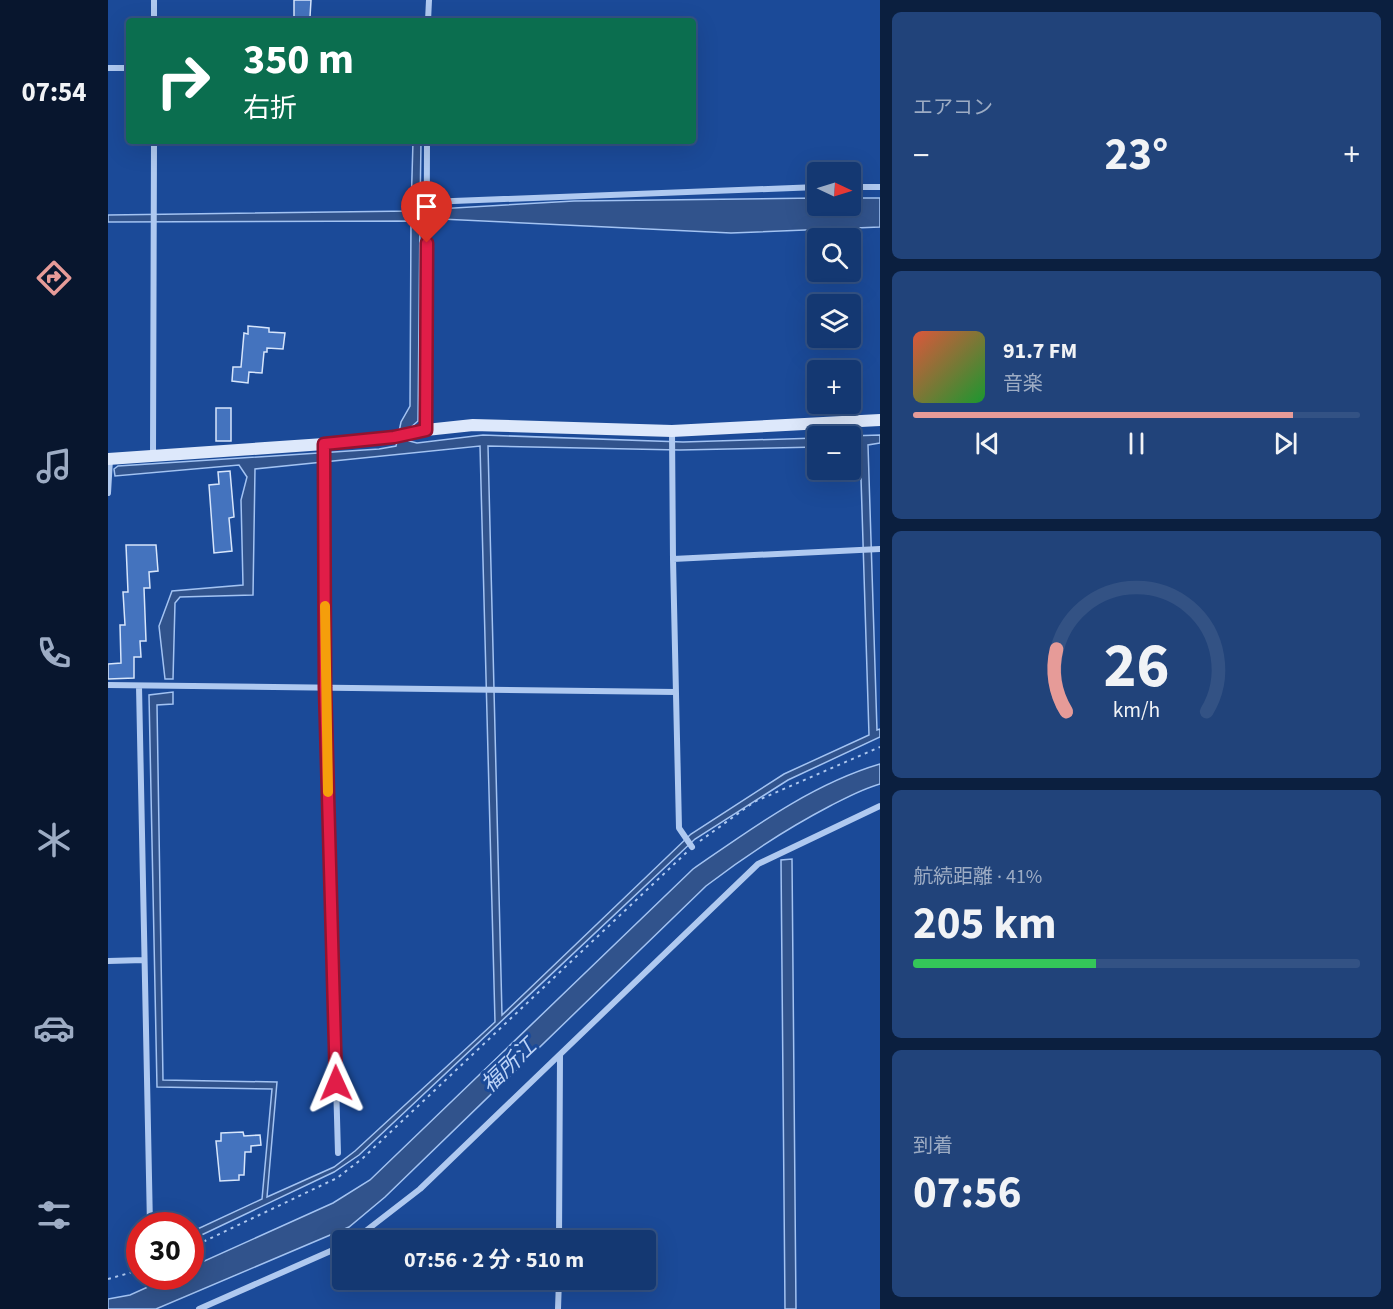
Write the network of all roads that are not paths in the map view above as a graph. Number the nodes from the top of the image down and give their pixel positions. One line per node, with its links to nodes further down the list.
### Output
1 (154, 0): 3 (street)
2 (429, 0): 4 (street)
3 (154, 18)
4 (428, 18)
5 (108, 68): 6 (street)
6 (126, 68)
7 (154, 144): 17 (street)
8 (427, 144): 12 (street)
9 (807, 187): 12 (street)
10 (861, 187): 11 (street)
11 (880, 187)
12 (428, 206): 14 (street)
13 (880, 420): 15 (street)
14 (426, 430): 15 (street); 16 (street)
15 (672, 431): 21 (street)
16 (324, 444): 17 (street); 24 (street)
17 (153, 456): 18 (street)
18 (109, 459): 19 (street)
19 (108, 493)
20 (878, 549): 21 (street)
21 (673, 559): 25 (street)
22 (108, 686): 23 (street)
23 (139, 686): 24 (street); 28 (street)
24 (325, 687): 25 (street); 31 (street)
25 (676, 692): 27 (street)
26 (880, 806): 30 (street)
27 (692, 847)
28 (144, 960): 29 (street); 32 (street)
29 (108, 961)
30 (560, 1056): 33 (street); 34 (street)
31 (338, 1153)
32 (150, 1212)
33 (367, 1230)
34 (559, 1230)
35 (332, 1250): 37 (street)
36 (559, 1290): 38 (street)
37 (199, 1309)
38 (558, 1309)

